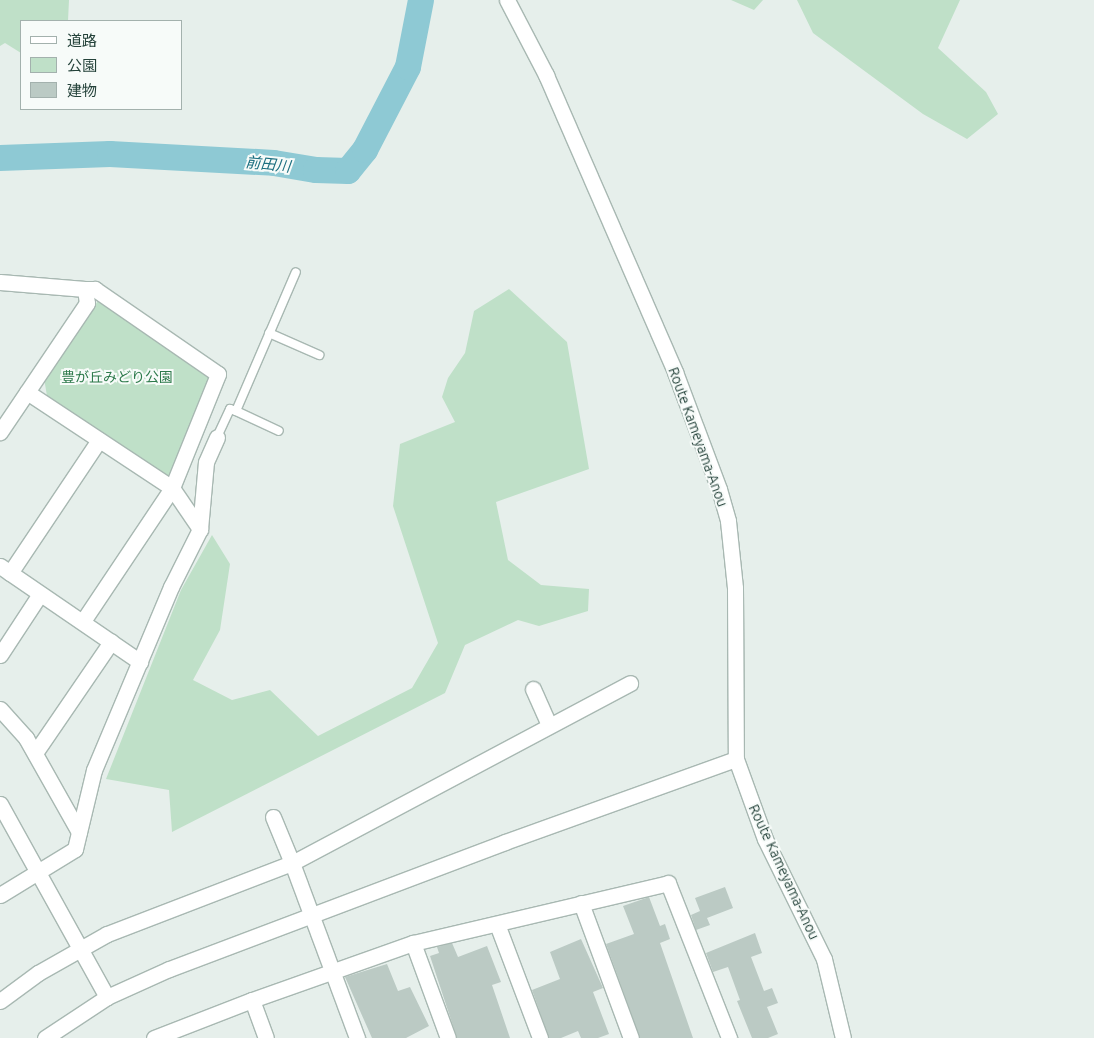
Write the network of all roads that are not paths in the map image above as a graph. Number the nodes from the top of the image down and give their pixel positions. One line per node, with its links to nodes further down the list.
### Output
1 (508, 0): 26 (street, Route Kameyama-Anou)
2 (296, 272): 5 (lane)
3 (0, 282): 4 (street)
4 (85, 289): 7 (street); 13 (street)
5 (269, 334): 6 (lane); 8 (lane)
6 (319, 355)
7 (28, 392): 10 (street); 12 (street)
8 (236, 411): 9 (lane); 11 (lane)
9 (279, 431)
10 (0, 432)
11 (217, 437): 14 (street)
12 (99, 440): 13 (street); 15 (street)
13 (172, 488): 14 (street); 17 (street)
14 (200, 529): 20 (street)
15 (5, 570): 16 (street)
16 (40, 594): 17 (street); 19 (street)
17 (83, 621): 18 (street)
18 (111, 642): 20 (street); 25 (street)
19 (0, 655)
20 (140, 662): 29 (street)
21 (630, 683): 24 (street)
22 (533, 689): 24 (street)
23 (0, 709): 25 (street)
24 (549, 726): 30 (street)
25 (35, 753): 29 (street)
26 (736, 759): 34 (street); 50 (street, Route Kameyama-Anou)
27 (0, 804): 31 (street)
28 (273, 817): 30 (street)
29 (79, 832): 31 (street)
30 (292, 863): 34 (street); 37 (street)
31 (39, 872): 32 (street); 37 (street)
32 (0, 895)
33 (581, 903): 35 (street); 48 (street); 49 (street)
34 (311, 916): 38 (street); 39 (street)
35 (497, 924): 36 (street); 47 (street)
36 (413, 944): 38 (street); 46 (street)
37 (80, 947): 39 (street); 41 (street)
38 (330, 970): 40 (street); 45 (street)
39 (107, 997): 42 (street)
40 (252, 1000): 43 (street); 44 (street)
41 (0, 1001)
42 (45, 1038)
43 (154, 1038)
44 (266, 1038)
45 (357, 1038)
46 (448, 1038)
47 (540, 1038)
48 (631, 1038)
49 (729, 1038)
50 (844, 1038)

